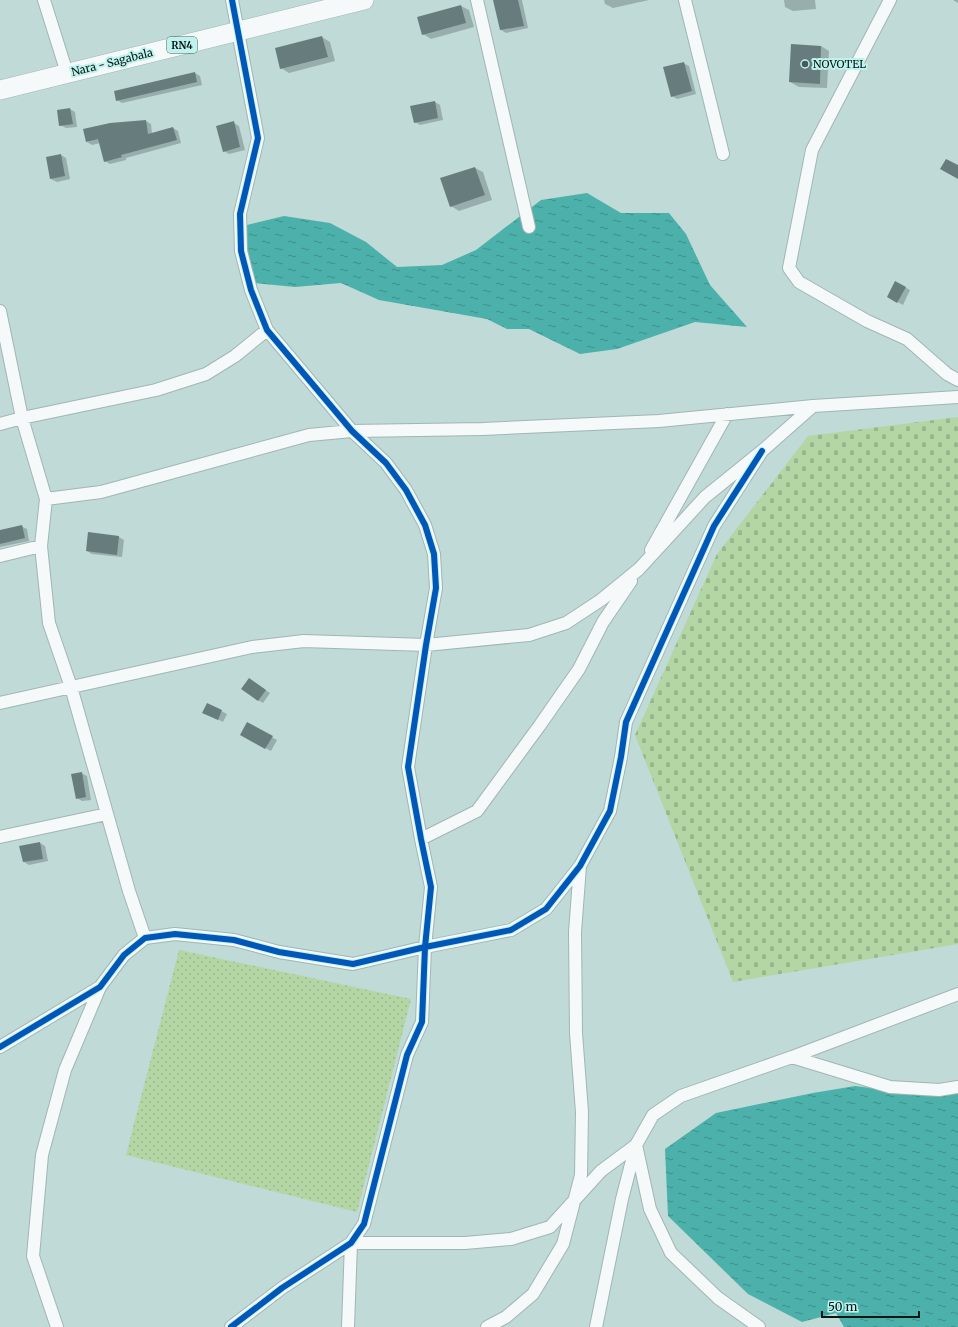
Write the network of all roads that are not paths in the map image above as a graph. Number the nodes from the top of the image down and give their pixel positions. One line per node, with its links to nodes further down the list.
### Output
1 (44, 0): 8 (street)
2 (232, 0): 7 (street)
3 (364, 0): 7 (main road, Nara - Sagabala / RN4)
4 (478, 0): 11 (street)
5 (685, 0): 10 (street)
6 (890, 0): 14 (street)
7 (239, 31): 8 (main road, Nara - Sagabala / RN4); 13 (street)
8 (68, 74): 9 (main road, Nara - Sagabala / RN4)
9 (0, 90)
10 (723, 154)
11 (529, 227)
12 (0, 311): 18 (street)
13 (267, 330): 18 (street); 20 (street)
14 (958, 380)
15 (958, 397): 16 (street)
16 (813, 406): 17 (street); 21 (street)
17 (727, 414): 20 (street); 25 (street)
18 (22, 418): 19 (street); 22 (street)
19 (0, 424)
20 (352, 431): 22 (street); 26 (street)
21 (762, 452): 25 (street); 32 (street)
22 (46, 500): 23 (street)
23 (41, 546): 24 (street); 27 (street)
24 (0, 556)
25 (640, 569): 26 (street); 31 (street)
26 (426, 645): 27 (street); 31 (street)
27 (71, 687): 28 (street); 29 (street)
28 (0, 703)
29 (107, 814): 30 (street); 33 (street)
30 (0, 837)
31 (421, 839): 34 (street)
32 (580, 866): 34 (street); 41 (street)
33 (145, 938): 34 (street); 35 (street)
34 (425, 947): 42 (street)
35 (100, 987): 37 (street); 44 (street)
36 (958, 994): 38 (street)
37 (0, 1047)
38 (792, 1057): 39 (street); 40 (street)
39 (958, 1088)
40 (636, 1145): 41 (street); 48 (street); 49 (street)
41 (575, 1200): 42 (street); 47 (street)
42 (352, 1243): 43 (street); 46 (street)
43 (245, 1321): 45 (street)
44 (57, 1327)
45 (231, 1327)
46 (348, 1327)
47 (487, 1327)
48 (596, 1327)
49 (759, 1327)

